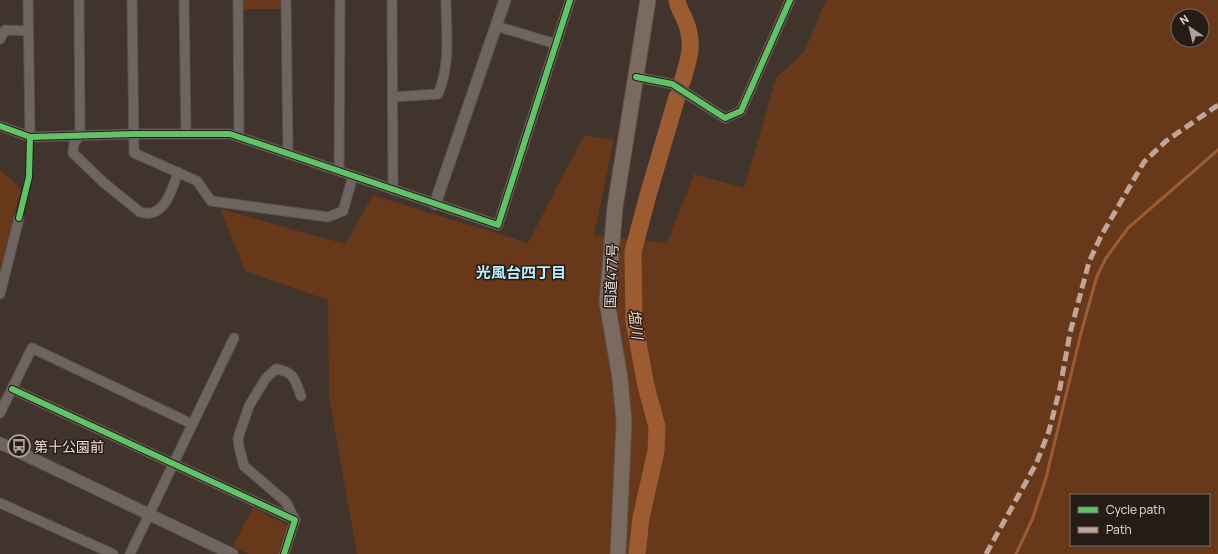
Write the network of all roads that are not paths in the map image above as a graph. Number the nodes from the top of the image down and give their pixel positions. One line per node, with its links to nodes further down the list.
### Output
1 (28, 0): 15 (street)
2 (79, 0): 23 (street)
3 (132, 0): 21 (street)
4 (184, 0): 22 (street)
5 (238, 0): 25 (street)
6 (286, 0): 26 (street)
7 (340, 0): 27 (street)
8 (392, 0): 19 (street)
9 (446, 0): 19 (street)
10 (504, 0): 14 (street)
11 (570, 0): 17 (street)
12 (648, 0): 18 (highway, 国道477号)
13 (790, 0): 18 (street)
14 (496, 26): 17 (street); 31 (street)
15 (28, 31): 16 (street); 24 (street)
16 (0, 39)
17 (556, 44): 31 (street)
18 (636, 77): 48 (highway, 国道477号)
19 (393, 97): 30 (street)
20 (0, 126): 24 (street)
21 (134, 134): 22 (street); 23 (street); 28 (street)
22 (186, 134): 25 (street)
23 (80, 135): 24 (street); 28 (street)
24 (30, 137)
25 (239, 138): 26 (street)
26 (288, 154): 27 (street)
27 (339, 171): 29 (street)
28 (178, 172): 29 (street)
29 (353, 176): 30 (street)
30 (393, 190): 31 (street)
31 (435, 204)
32 (19, 218): 33 (street)
33 (0, 294)
34 (234, 338): 38 (street)
35 (12, 389): 37 (street); 38 (street); 40 (street)
36 (301, 396): 43 (street)
37 (0, 413)
38 (192, 424): 40 (street)
39 (0, 442): 42 (street)
40 (172, 464): 42 (street); 43 (street)
41 (0, 503): 44 (street)
42 (149, 515): 45 (street); 46 (street)
43 (295, 520): 47 (street)
44 (113, 554)
45 (130, 554)
46 (232, 554)
47 (284, 554)
48 (618, 554)

